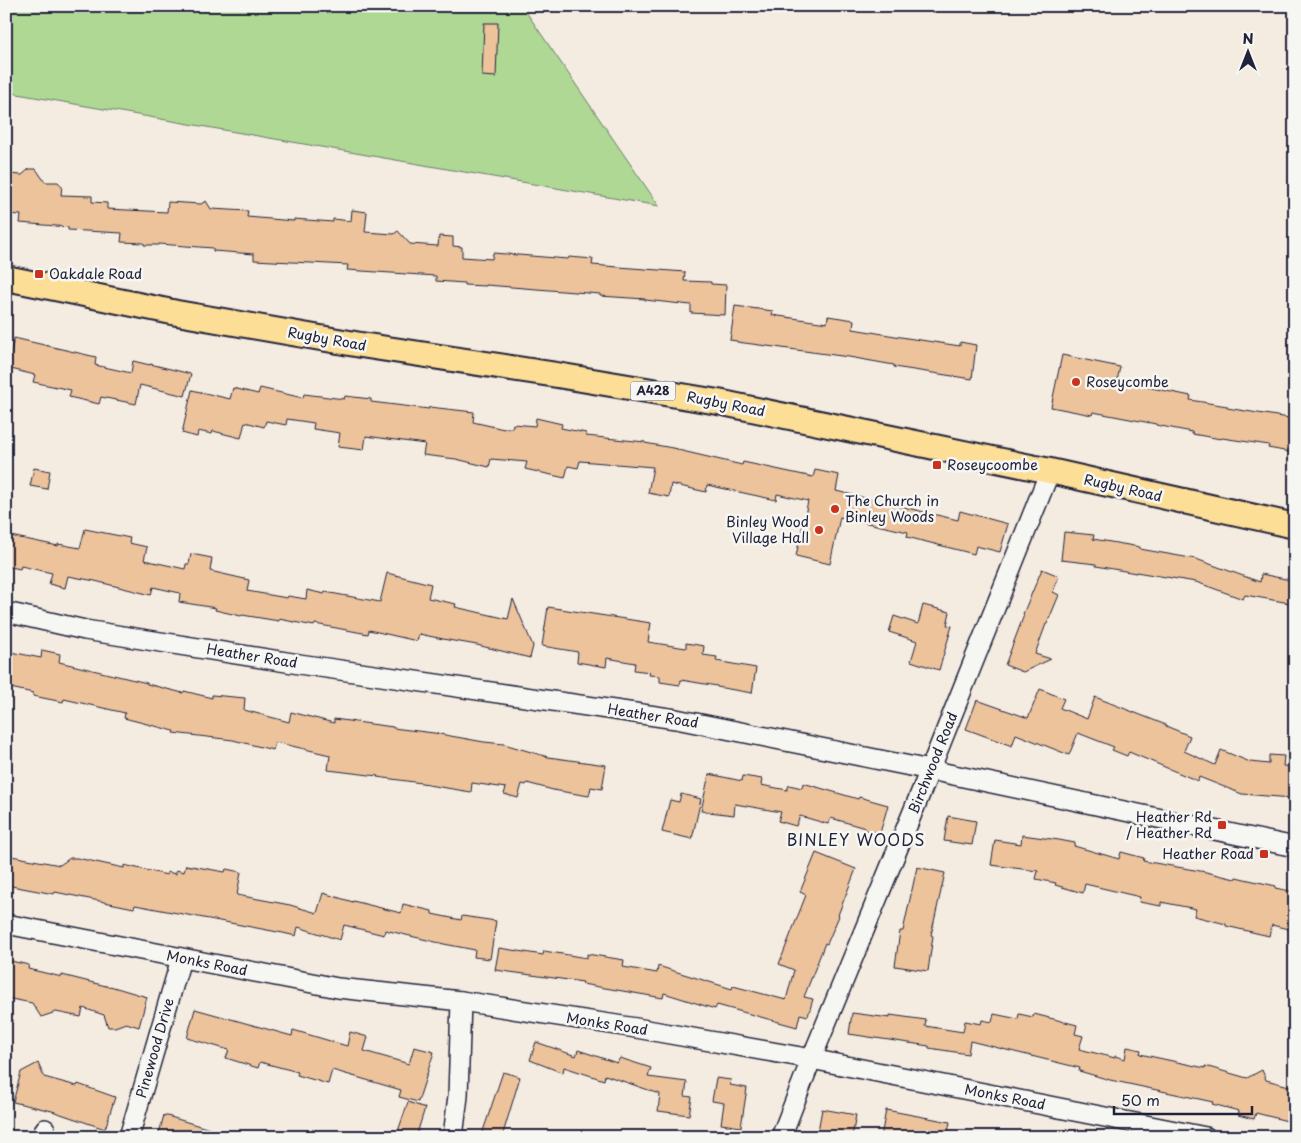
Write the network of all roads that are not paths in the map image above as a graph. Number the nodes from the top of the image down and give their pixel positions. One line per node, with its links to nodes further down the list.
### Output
1 (6, 278): 2 (main road, Rugby Road / A428)
2 (1050, 472): 3 (main road, Rugby Road / A428); 5 (street, Birchwood Road)
3 (1295, 526)
4 (6, 612): 5 (street, Heather Road)
5 (930, 770): 6 (street, Heather Road); 10 (street, Birchwood Road)
6 (1295, 848)
7 (6, 924): 8 (street, Monks Road)
8 (182, 958): 9 (street, Monks Road); 11 (street, Pinewood Drive)
9 (461, 1001): 10 (street, Monks Road); 12 (street)
10 (811, 1060): 13 (street, Birchwood Road); 14 (street, Monks Road)
11 (129, 1137)
12 (453, 1137)
13 (782, 1137)
14 (1206, 1137)

